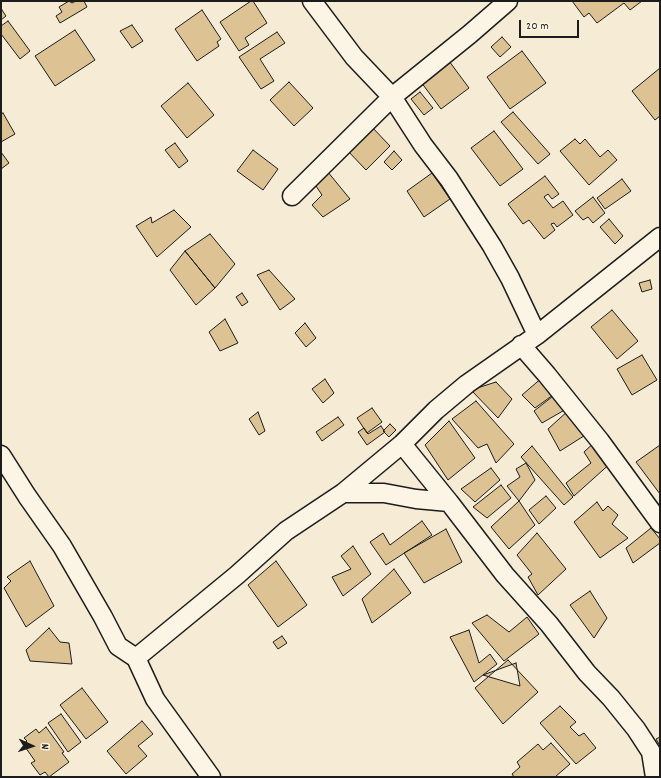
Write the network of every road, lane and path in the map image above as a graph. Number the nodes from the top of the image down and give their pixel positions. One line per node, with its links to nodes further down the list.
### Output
1 (312, 1): 3 (street)
2 (508, 1): 3 (street)
3 (392, 97): 4 (street); 6 (street)
4 (292, 196)
5 (660, 237): 6 (street)
6 (537, 335): 7 (street)
7 (521, 345): 8 (street); 12 (street)
8 (402, 444): 10 (street); 11 (street)
9 (1, 455): 13 (street)
10 (343, 493): 11 (street); 13 (street)
11 (448, 502): 15 (street)
12 (660, 523)
13 (136, 658): 14 (street)
14 (211, 777)
15 (655, 777)

